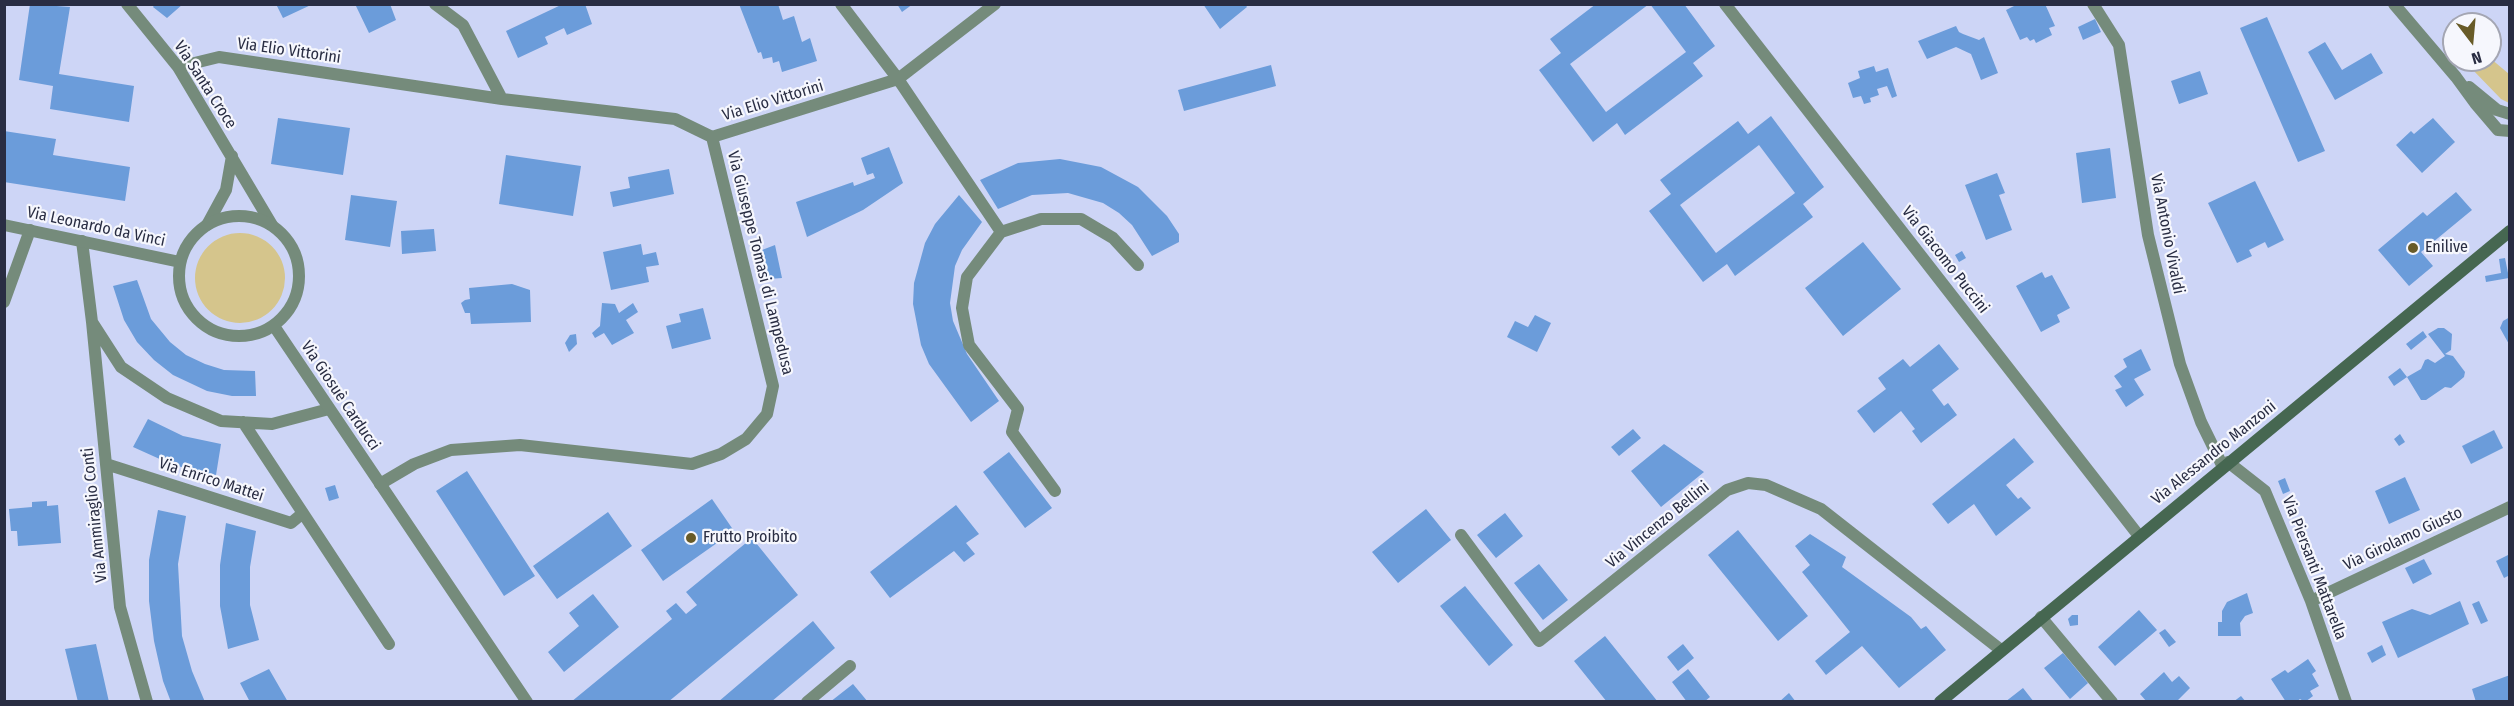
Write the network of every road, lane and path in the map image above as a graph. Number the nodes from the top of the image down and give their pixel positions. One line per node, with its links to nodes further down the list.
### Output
1 (127, 4): 8 (street, Via Santa Croce)
2 (435, 4): 11 (street)
3 (841, 4): 10 (street)
4 (995, 4): 10 (street, Via Elio Vittorini)
5 (1725, 4): 39 (street, Via Giacomo Puccini)
6 (2093, 4): 33 (street, Via Antonio Vivaldi)
7 (2394, 4): 9 (street)
8 (178, 67): 11 (street, Via Elio Vittorini); 16 (street, Via Santa Croce)
9 (2456, 77): 12 (street); 13 (street)
10 (898, 79): 14 (street, Via Elio Vittorini); 22 (street)
11 (502, 99): 14 (street, Via Elio Vittorini)
12 (2510, 114)
13 (2504, 130): 15 (street)
14 (712, 137): 34 (street, Via Giuseppe Tomasi di Lampedusa)
15 (2510, 141)
16 (232, 156): 19 (street); 20 (street, Via Santa Croce)
17 (2510, 221): 23 (street)
18 (4, 225): 21 (street, Via Leonardo da Vinci)
19 (207, 225): 20 (street); 25 (street)
20 (272, 225): 29 (street)
21 (30, 230): 24 (street, Via Leonardo da Vinci); 27 (street)
22 (1001, 232): 26 (street); 35 (street)
23 (2507, 233): 33 (main road, Via Alessandro Manzoni)
24 (82, 241): 25 (street, Via Leonardo da Vinci); 28 (street, Via Ammiraglio Conti)
25 (180, 262): 29 (street)
26 (1138, 265)
27 (4, 302)
28 (92, 322): 31 (street, Via Ammiraglio Conti); 32 (street, Via Ammiraglio Conti)
29 (274, 326): 30 (street, Via Giosuè Carducci)
30 (329, 409): 31 (street, Via Ammiraglio Conti); 34 (street, Via Giosuè Carducci)
31 (243, 422): 37 (street)
32 (106, 464): 37 (street, Via Enrico Mattei); 45 (street, Via Ammiraglio Conti)
33 (2226, 465): 39 (main road, Via Alessandro Manzoni); 40 (street, Via Piersanti Mattarella)
34 (380, 484): 46 (street, Via Giosuè Carducci)
35 (1054, 490)
36 (2510, 507): 40 (street, Via Girolamo Giusto)
37 (303, 513): 42 (street)
38 (1461, 535): 43 (street, Via Vincenzo Bellini)
39 (2139, 537): 41 (main road, Via Alessandro Manzoni)
40 (2311, 601): 50 (street, Via Piersanti Mattarella)
41 (2041, 617): 43 (main road, Via Alessandro Manzoni); 49 (street)
42 (389, 644)
43 (2001, 651): 48 (main road, Via Alessandro Manzoni)
44 (850, 666): 47 (street)
45 (147, 702)
46 (527, 702)
47 (807, 702)
48 (1940, 702)
49 (2112, 702)
50 (2346, 702)

